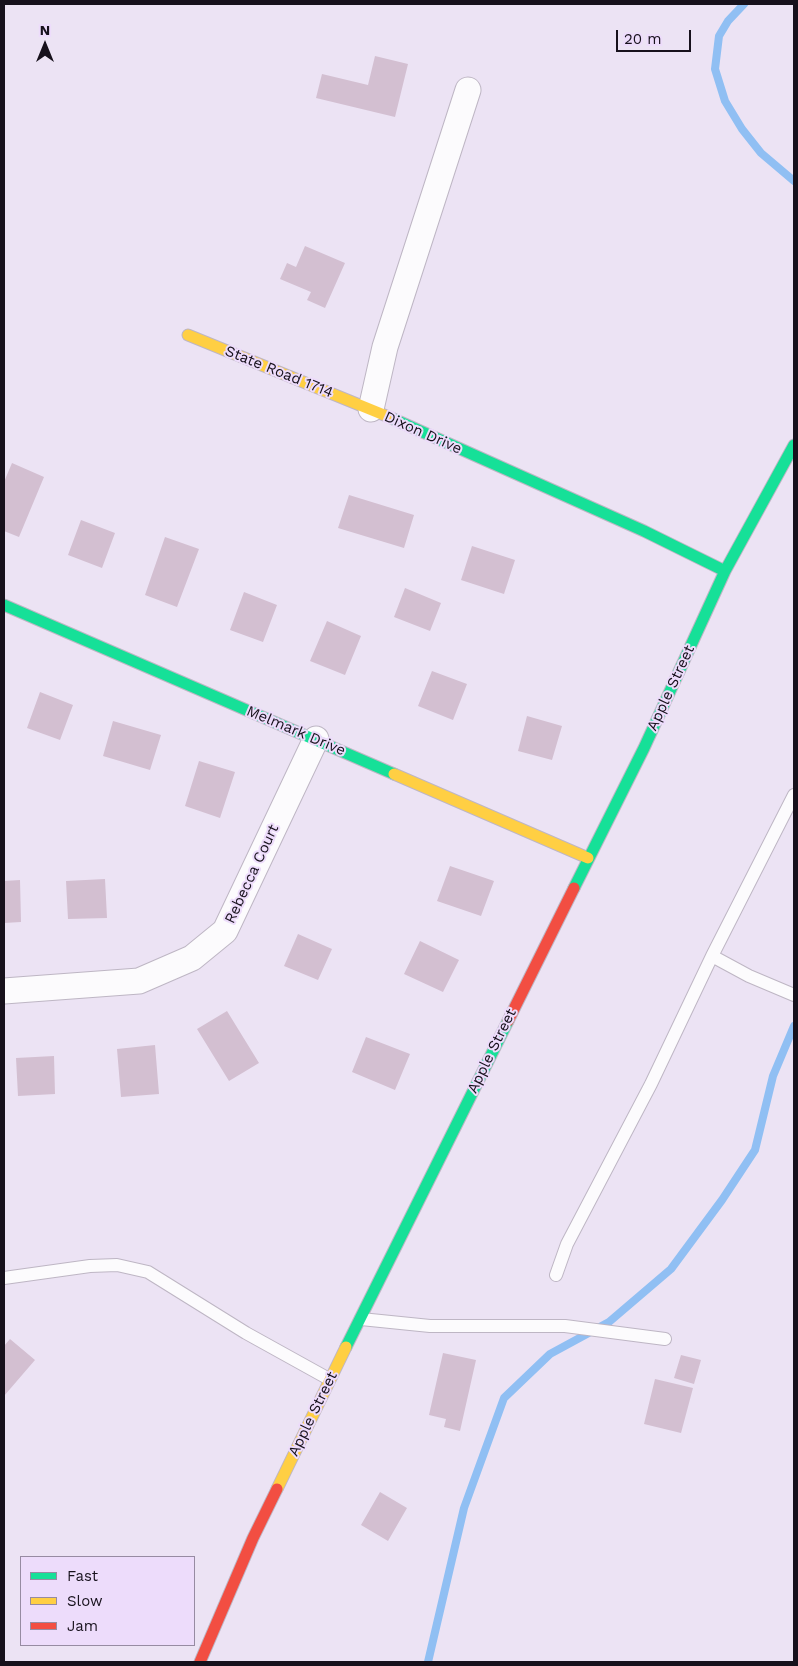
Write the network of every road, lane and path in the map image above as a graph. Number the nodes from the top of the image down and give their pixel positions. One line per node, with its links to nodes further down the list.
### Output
1 (468, 90): 3 (street, Dixon Drive)
2 (188, 335): 3 (street, State Road 1714)
3 (371, 409): 5 (street, Dixon Drive)
4 (792, 454): 5 (street, Apple Street)
5 (725, 571): 9 (street, Apple Street)
6 (4, 604): 7 (street, Melmark Drive)
7 (316, 739): 9 (street, Melmark Drive); 11 (street, Rebecca Court)
8 (794, 795): 10 (lane)
9 (588, 858): 15 (street, Apple Street)
10 (712, 956): 12 (lane); 13 (lane)
11 (4, 991)
12 (794, 995)
13 (556, 1275)
14 (4, 1278): 17 (lane)
15 (362, 1319): 16 (lane); 17 (street, Apple Street)
16 (665, 1339)
17 (329, 1379): 18 (street, Apple Street)
18 (200, 1662)

